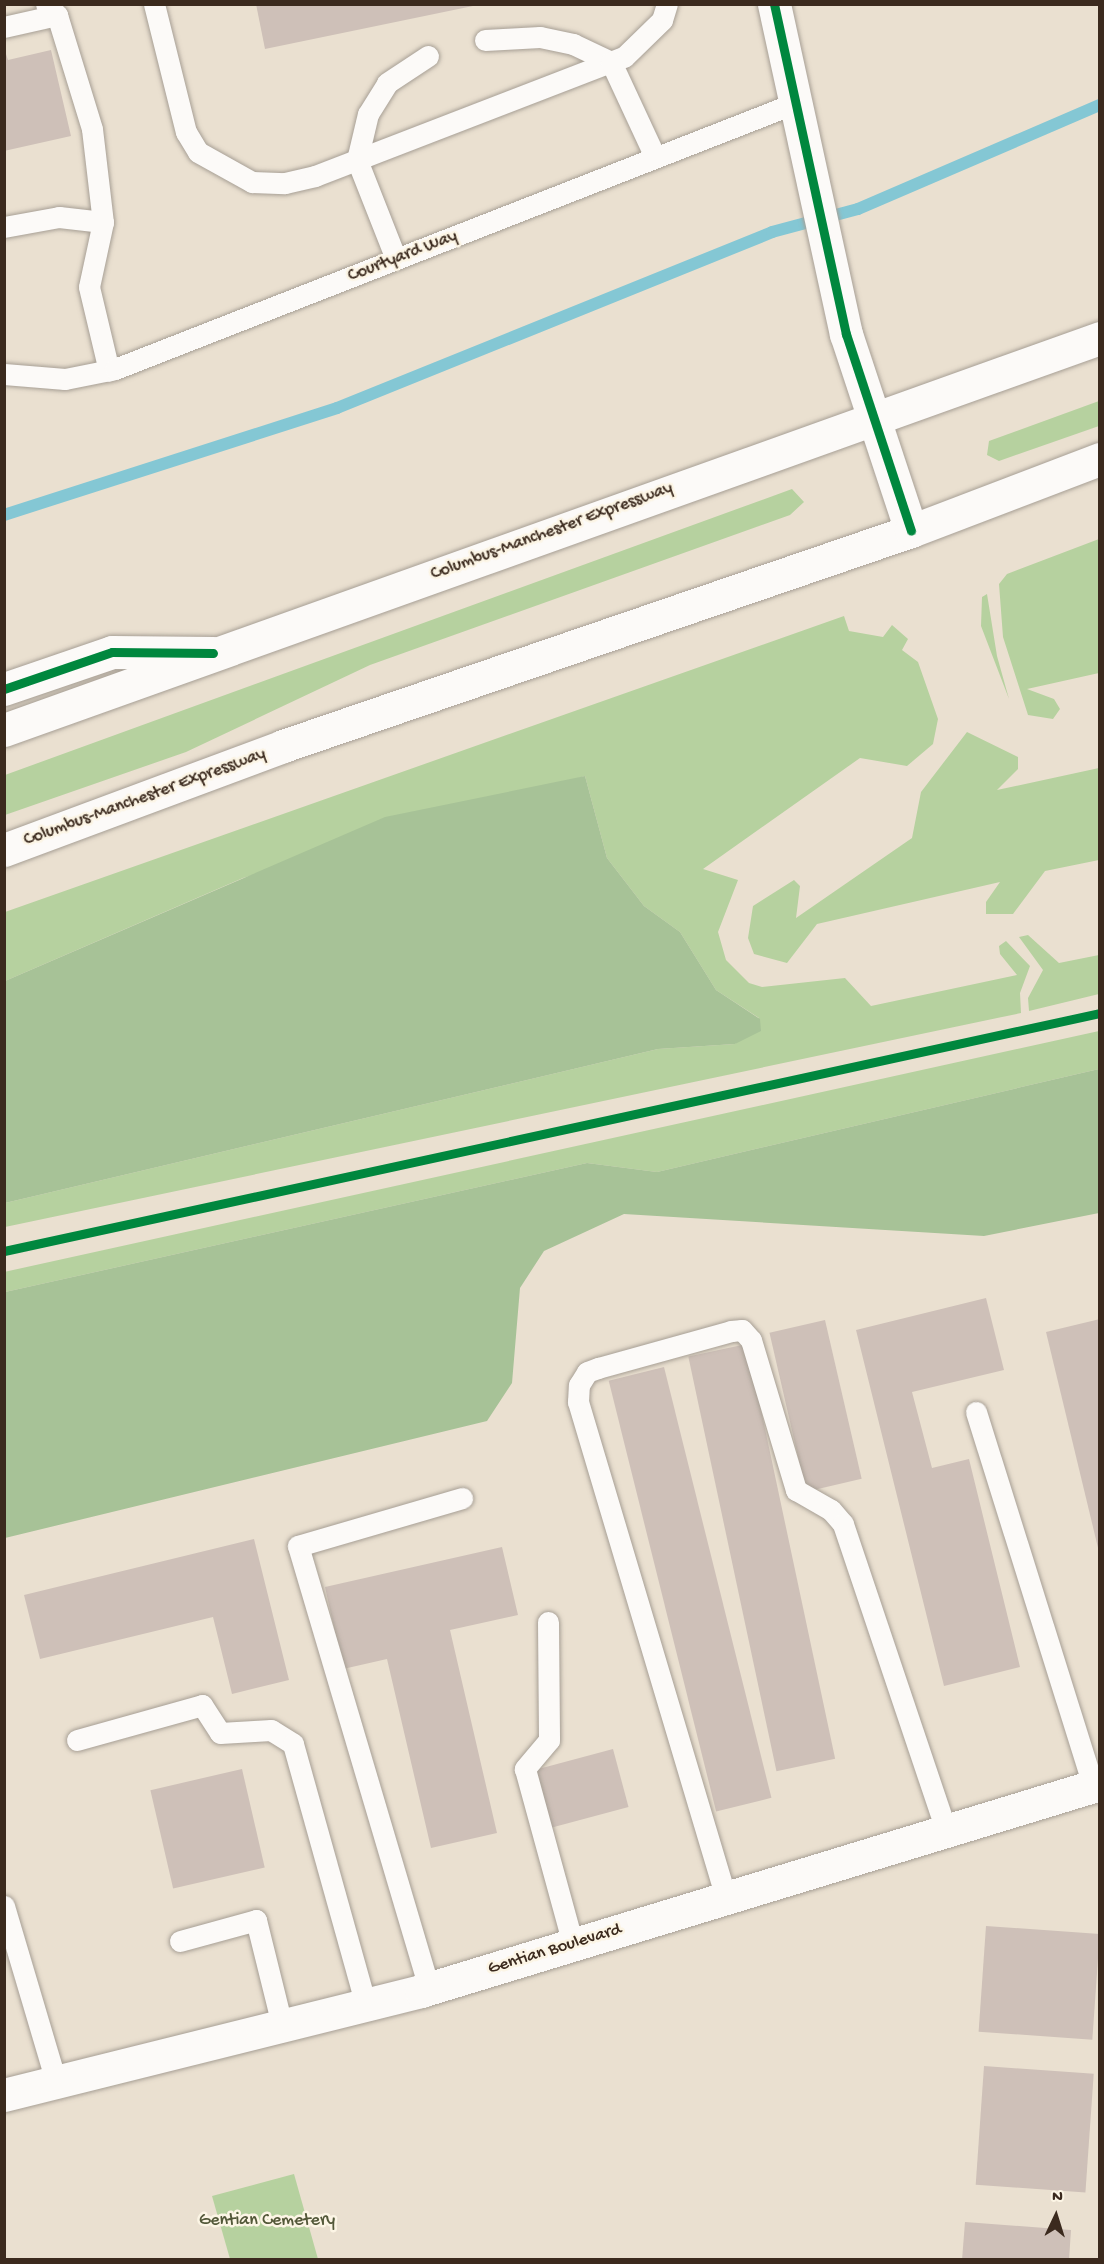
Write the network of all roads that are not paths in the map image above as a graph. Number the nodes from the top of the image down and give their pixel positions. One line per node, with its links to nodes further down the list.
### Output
1 (154, 4): 11 (lane)
2 (667, 4): 8 (lane)
3 (774, 4): 9 (main road)
4 (52, 10): 5 (lane); 12 (lane)
5 (4, 27)
6 (485, 40): 8 (lane)
7 (428, 56): 11 (lane)
8 (611, 62): 10 (lane); 11 (lane)
9 (795, 103): 10 (lane, Courtyard Way); 18 (main road)
10 (655, 157): 14 (lane, Courtyard Way)
11 (357, 160): 14 (lane)
12 (103, 222): 13 (lane); 16 (lane)
13 (4, 227)
14 (396, 259): 16 (lane, Courtyard Way)
15 (1100, 338): 18 (main road, Columbus-Manchester Expressway)
16 (109, 371): 17 (lane, Courtyard Way)
17 (4, 374)
18 (873, 418): 20 (main road); 21 (main road, Columbus-Manchester Expressway)
19 (1100, 459): 20 (main road, Columbus-Manchester Expressway)
20 (910, 531): 24 (main road, Columbus-Manchester Expressway)
21 (213, 653): 22 (main road); 23 (main road, Columbus-Manchester Expressway)
22 (4, 689)
23 (4, 730)
24 (4, 850)
25 (976, 1413): 29 (lane)
26 (462, 1498): 36 (lane)
27 (548, 1622): 34 (lane)
28 (77, 1740): 37 (lane)
29 (1096, 1785): 30 (main road, Gentian Boulevard)
30 (946, 1830): 31 (main road, Gentian Boulevard); 31 (lane)
31 (726, 1898): 34 (main road, Gentian Boulevard)
32 (4, 1906): 35 (lane)
33 (180, 1941): 38 (lane)
34 (573, 1944): 36 (main road, Gentian Boulevard)
35 (14, 1973): 39 (lane)
36 (429, 1988): 37 (main road, Gentian Boulevard)
37 (366, 2005): 38 (main road, Gentian Boulevard)
38 (282, 2025): 39 (main road, Gentian Boulevard)
39 (56, 2082): 40 (main road, Gentian Boulevard)
40 (4, 2095)

